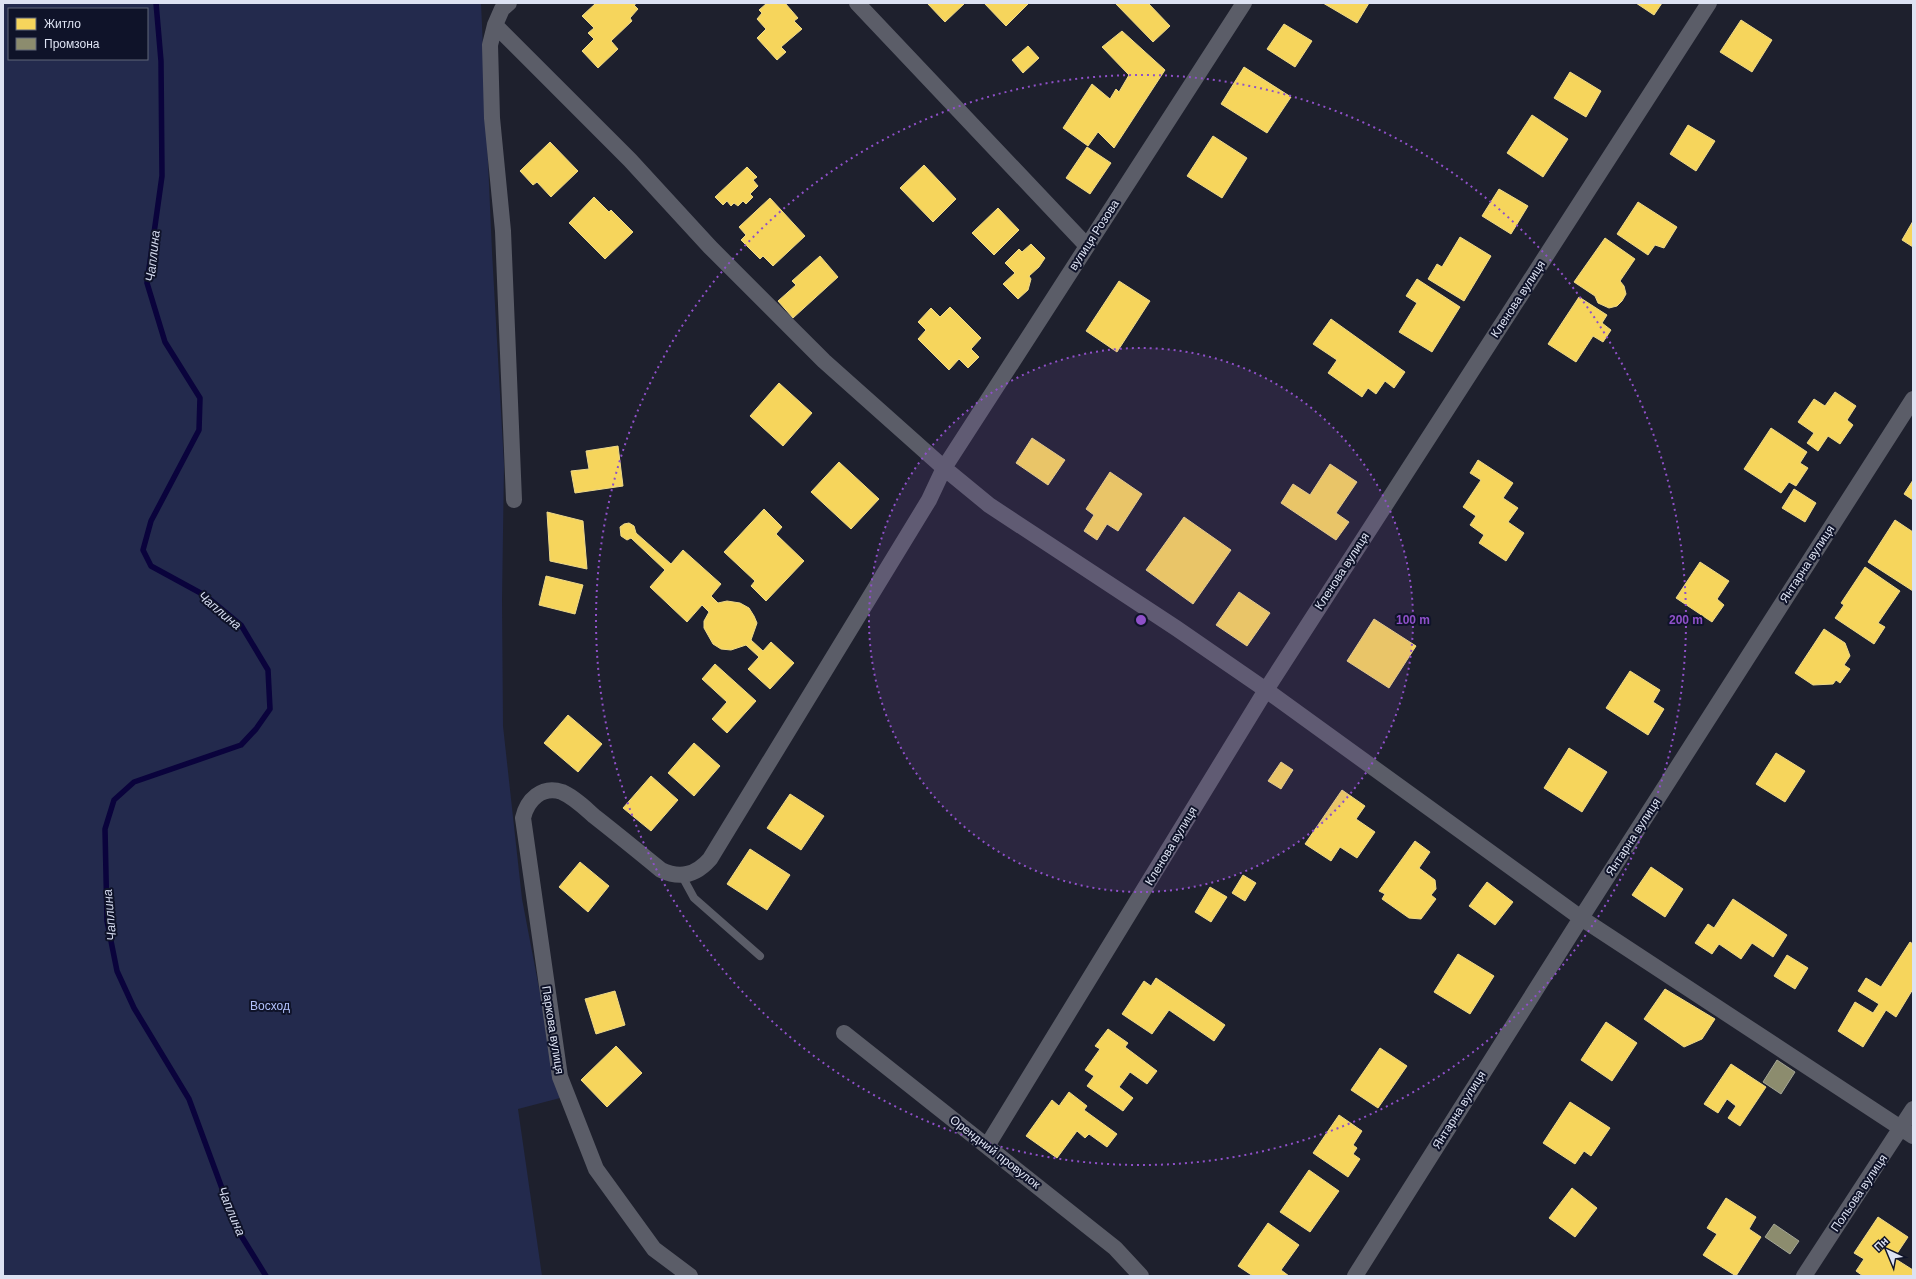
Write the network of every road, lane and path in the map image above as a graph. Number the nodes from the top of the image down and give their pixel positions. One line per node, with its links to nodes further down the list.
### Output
1 (509, 3): 5 (street)
2 (857, 3): 6 (street)
3 (1244, 3): 6 (street, вулиця Розова)
4 (1709, 3): 10 (street, Кленова вулиця)
5 (495, 25): 8 (street); 9 (street)
6 (1087, 246): 8 (street, вулиця Розова)
7 (1913, 399): 12 (street, Янтарна вулиця)
8 (944, 468): 10 (street); 11 (street, вулиця Розова)
9 (514, 500)
10 (1266, 690): 12 (street); 17 (street, Кленова вулиця)
11 (682, 876): 13 (lane); 18 (street, Паркова вулиця)
12 (1581, 918): 16 (street); 20 (street, Янтарна вулиця)
13 (760, 956)
14 (844, 1033): 17 (street, Орендний провулок)
15 (1913, 1109): 16 (street, Польова вулиця)
16 (1907, 1132): 21 (street, Польова вулиця)
17 (987, 1146): 19 (street, Орендний провулок)
18 (690, 1276)
19 (1141, 1276)
20 (1355, 1276)
21 (1804, 1276)

